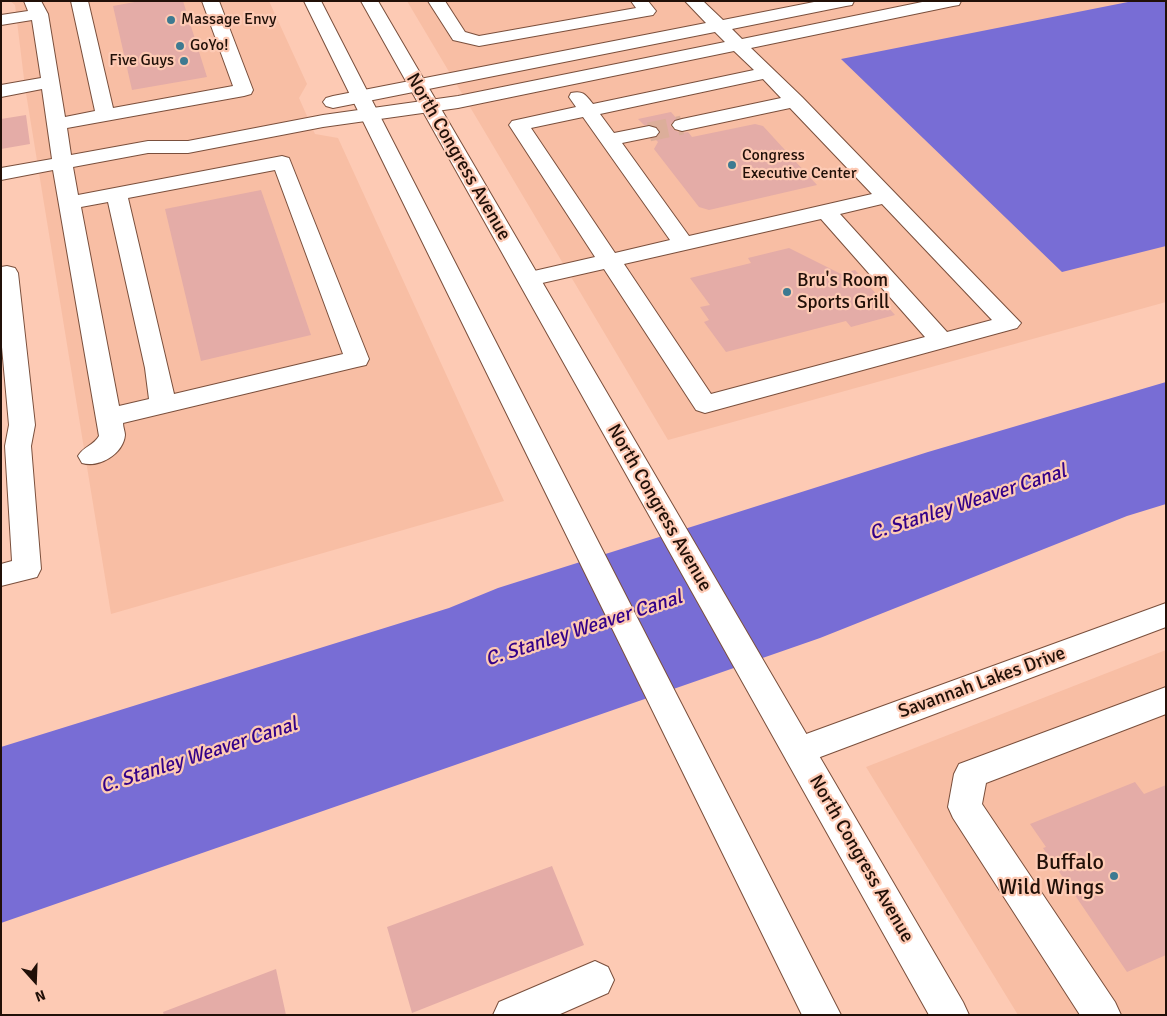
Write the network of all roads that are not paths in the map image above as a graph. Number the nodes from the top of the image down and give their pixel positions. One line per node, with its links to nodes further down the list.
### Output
1 (78, 1): 14 (main road)
2 (210, 1): 26 (main road)
3 (312, 1): 23 (main road)
4 (369, 1): 20 (main road, North Congress Avenue)
5 (436, 1): 11 (main road)
6 (604, 1): 11 (main road)
7 (639, 1): 11 (main road)
8 (694, 1): 15 (main road)
9 (846, 1): 15 (main road)
10 (953, 1): 16 (main road)
11 (617, 16)
12 (47, 19): 13 (main road); 14 (main road); 19 (main road)
13 (1, 20)
14 (84, 21): 26 (main road)
15 (719, 28): 16 (main road); 20 (main road)
16 (738, 45): 17 (main road); 18 (main road)
17 (767, 74): 22 (main road); 25 (main road)
18 (565, 80): 24 (main road); 25 (main road)
19 (51, 82): 21 (main road); 27 (main road)
20 (418, 86): 23 (main road); 24 (main road, North Congress Avenue)
21 (1, 91)
22 (795, 102): 28 (main road); 34 (main road)
23 (364, 106): 24 (main road); 31 (main road); 51 (main road)
24 (430, 107): 40 (main road, North Congress Avenue)
25 (588, 111): 30 (main road); 38 (main road)
26 (105, 115): 27 (main road)
27 (57, 124): 31 (main road)
28 (682, 125)
29 (649, 132): 30 (main road)
30 (609, 140): 37 (main road)
31 (63, 163): 32 (main road); 35 (main road)
32 (1, 174)
33 (117, 194): 35 (main road); 42 (main road); 42 (main road)
34 (887, 197): 36 (main road); 41 (main road)
35 (70, 203): 43 (main road)
36 (826, 211): 37 (main road); 41 (main road)
37 (684, 244): 38 (main road)
38 (610, 261): 40 (main road); 41 (main road)
39 (1, 274): 45 (main road)
40 (529, 280): 48 (main road, North Congress Avenue)
41 (942, 341)
42 (163, 405): 43 (main road)
43 (108, 418): 44 (main road)
44 (91, 456)
45 (1, 576)
46 (1166, 614): 48 (main road, Savannah Lakes Drive)
47 (1166, 700): 53 (main road)
48 (799, 751): 52 (main road, North Congress Avenue)
49 (594, 980): 50 (main road)
50 (512, 1015)
51 (822, 1015)
52 (950, 1015)
53 (1102, 1015)

